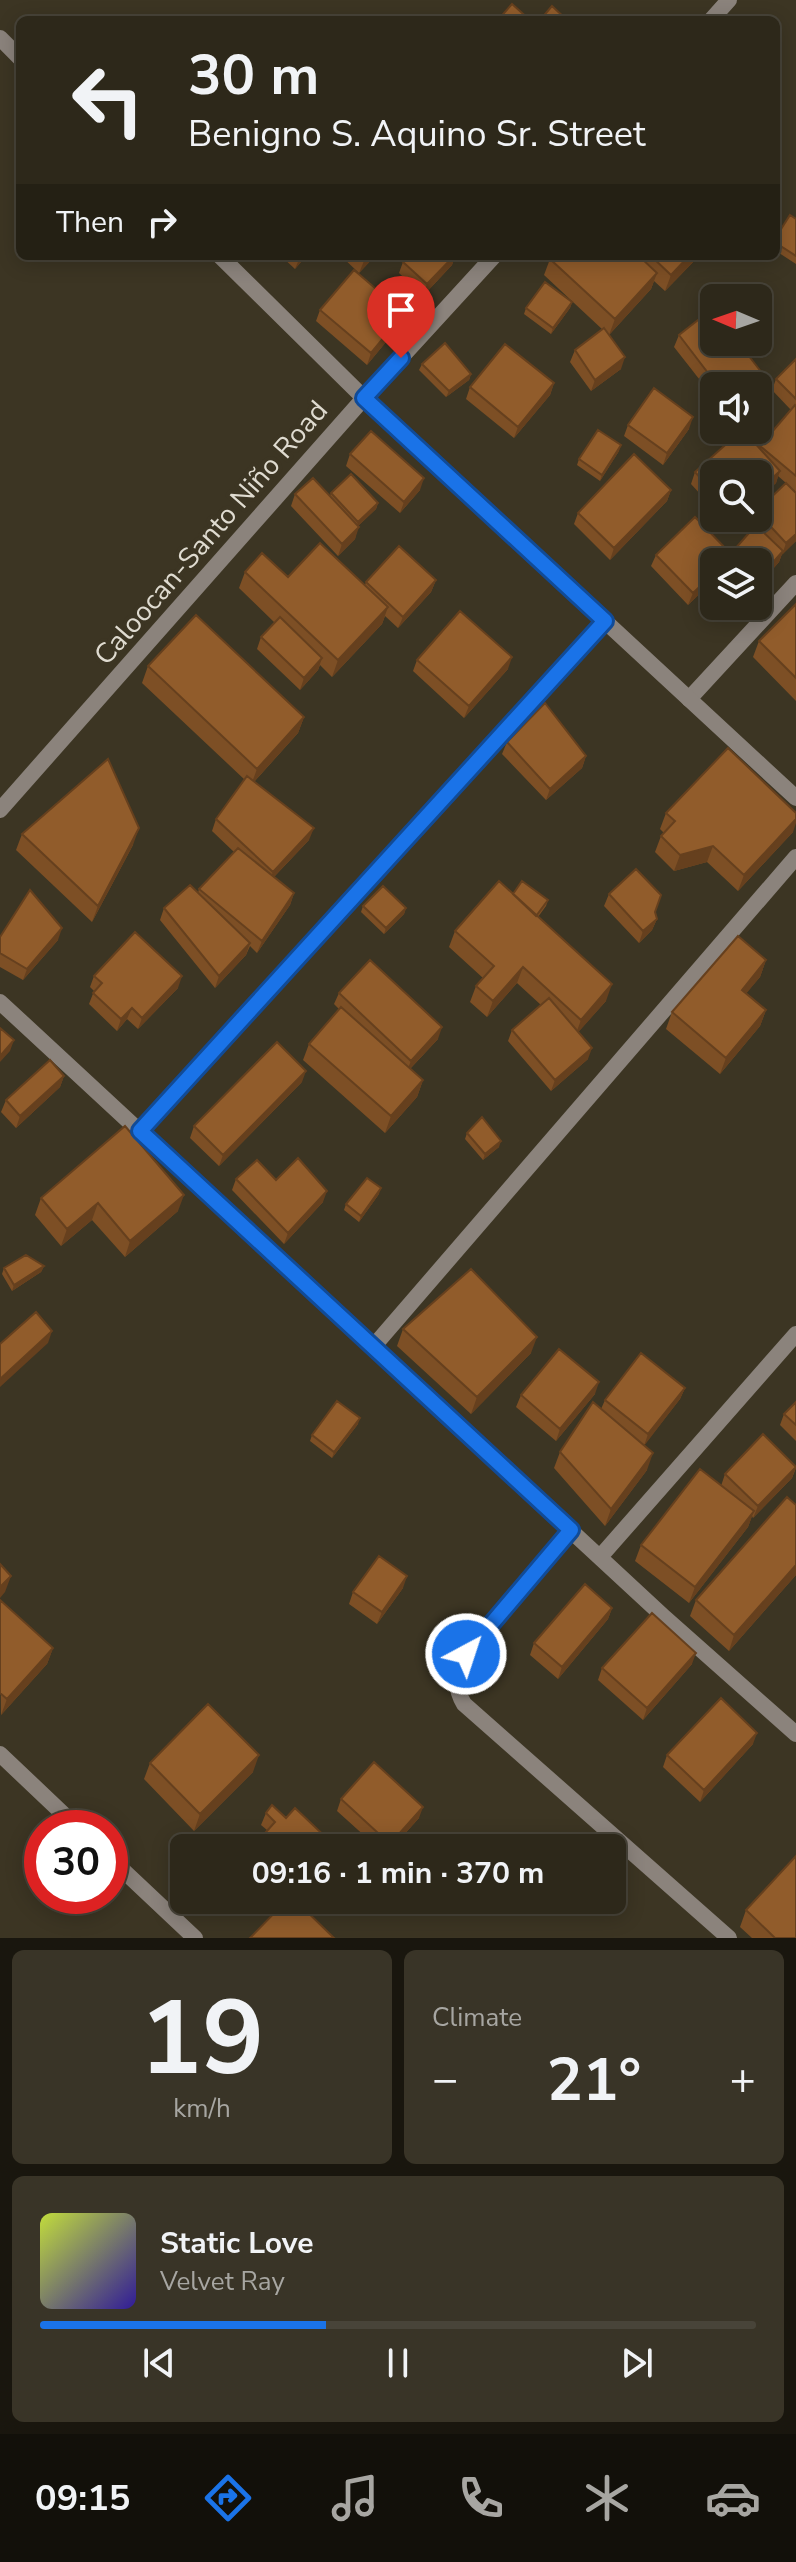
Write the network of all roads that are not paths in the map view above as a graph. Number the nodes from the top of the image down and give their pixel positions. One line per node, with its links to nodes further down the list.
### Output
1 (729, 0): 2 (street)
2 (715, 16)
3 (0, 38): 4 (street)
4 (16, 54)
5 (224, 260): 7 (street)
6 (490, 260): 7 (street, Caloocan-Santo Niño Road)
7 (364, 398): 9 (street); 12 (street, Caloocan-Santo Niño Road)
8 (796, 583): 10 (street)
9 (605, 621): 10 (street); 15 (street)
10 (689, 699): 11 (street)
11 (796, 798)
12 (0, 810)
13 (796, 857): 17 (street)
14 (0, 1002): 15 (street)
15 (140, 1131): 17 (street)
16 (796, 1334): 19 (street)
17 (373, 1347): 18 (street)
18 (571, 1530): 19 (street); 25 (street)
19 (600, 1557): 20 (street)
20 (796, 1734)
21 (0, 1754): 22 (street)
22 (59, 1810)
23 (128, 1875): 24 (street)
24 (195, 1938)
25 (729, 1938)

